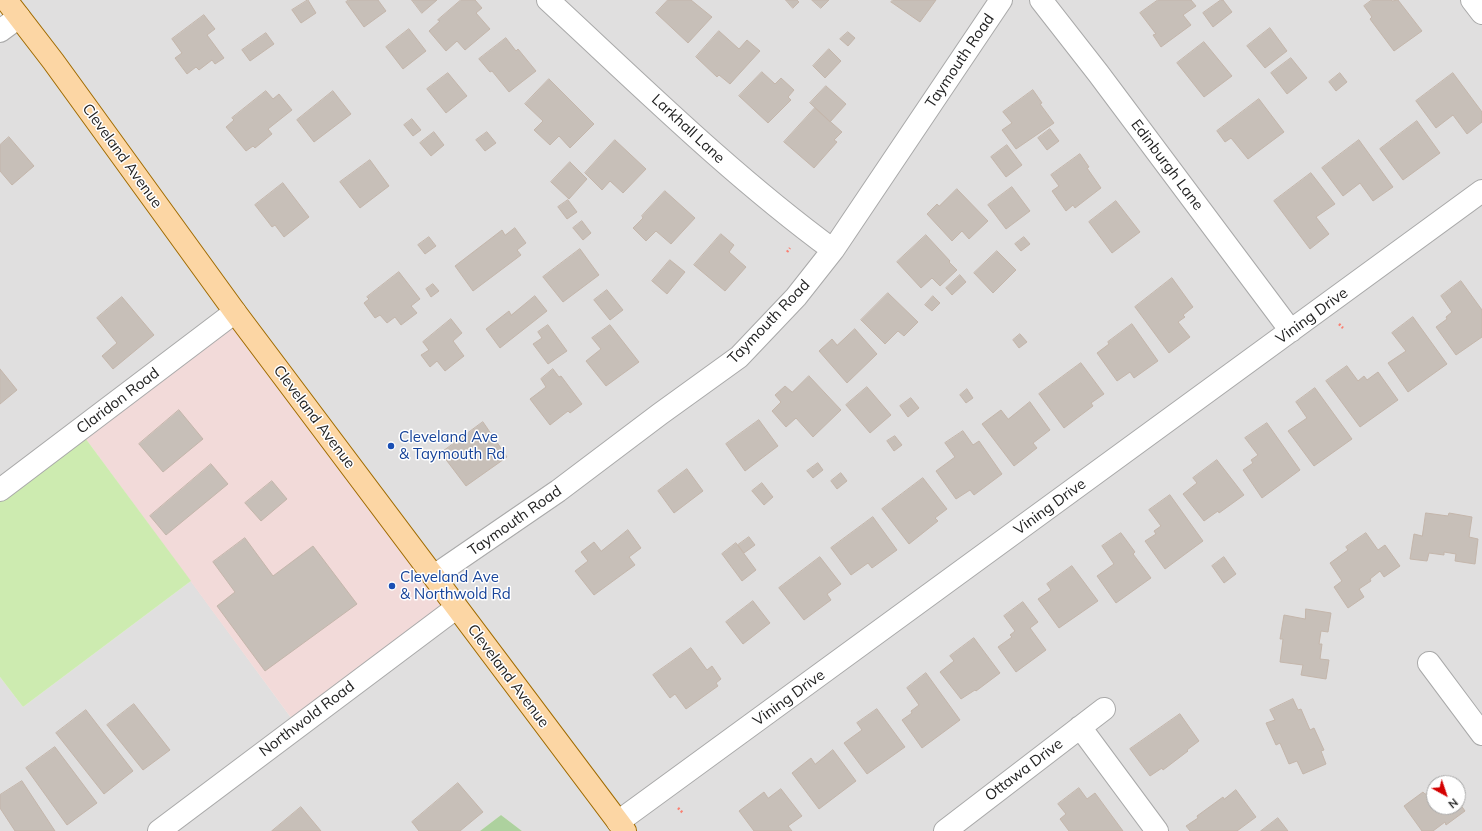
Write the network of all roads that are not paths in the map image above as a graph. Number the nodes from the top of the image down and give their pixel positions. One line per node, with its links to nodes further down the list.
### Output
1 (6, 0): 7 (main road, Cleveland Avenue)
2 (548, 0): 10 (street, Larkhall Lane)
3 (1001, 0): 10 (street, Taymouth Road)
4 (1041, 0): 12 (street, Edinburgh Lane)
5 (1472, 0): 6 (street)
6 (1482, 13)
7 (19, 17): 8 (street); 11 (main road, Cleveland Avenue)
8 (0, 31)
9 (1482, 191): 12 (street, Vining Drive)
10 (833, 250): 14 (street, Taymouth Road)
11 (235, 312): 13 (street, Claridon Road); 14 (main road, Cleveland Avenue)
12 (1291, 331): 20 (street, Vining Drive)
13 (0, 490)
14 (434, 576): 15 (main road, Cleveland Avenue)
15 (456, 608): 20 (main road, Cleveland Avenue); 21 (street, Northwold Road)
16 (1429, 664): 19 (street)
17 (1104, 709): 18 (street, Ottawa Drive)
18 (1080, 727): 22 (street, Ottawa Drive); 23 (street)
19 (1482, 734)
20 (622, 826)
21 (159, 831)
22 (945, 831)
23 (1157, 831)

